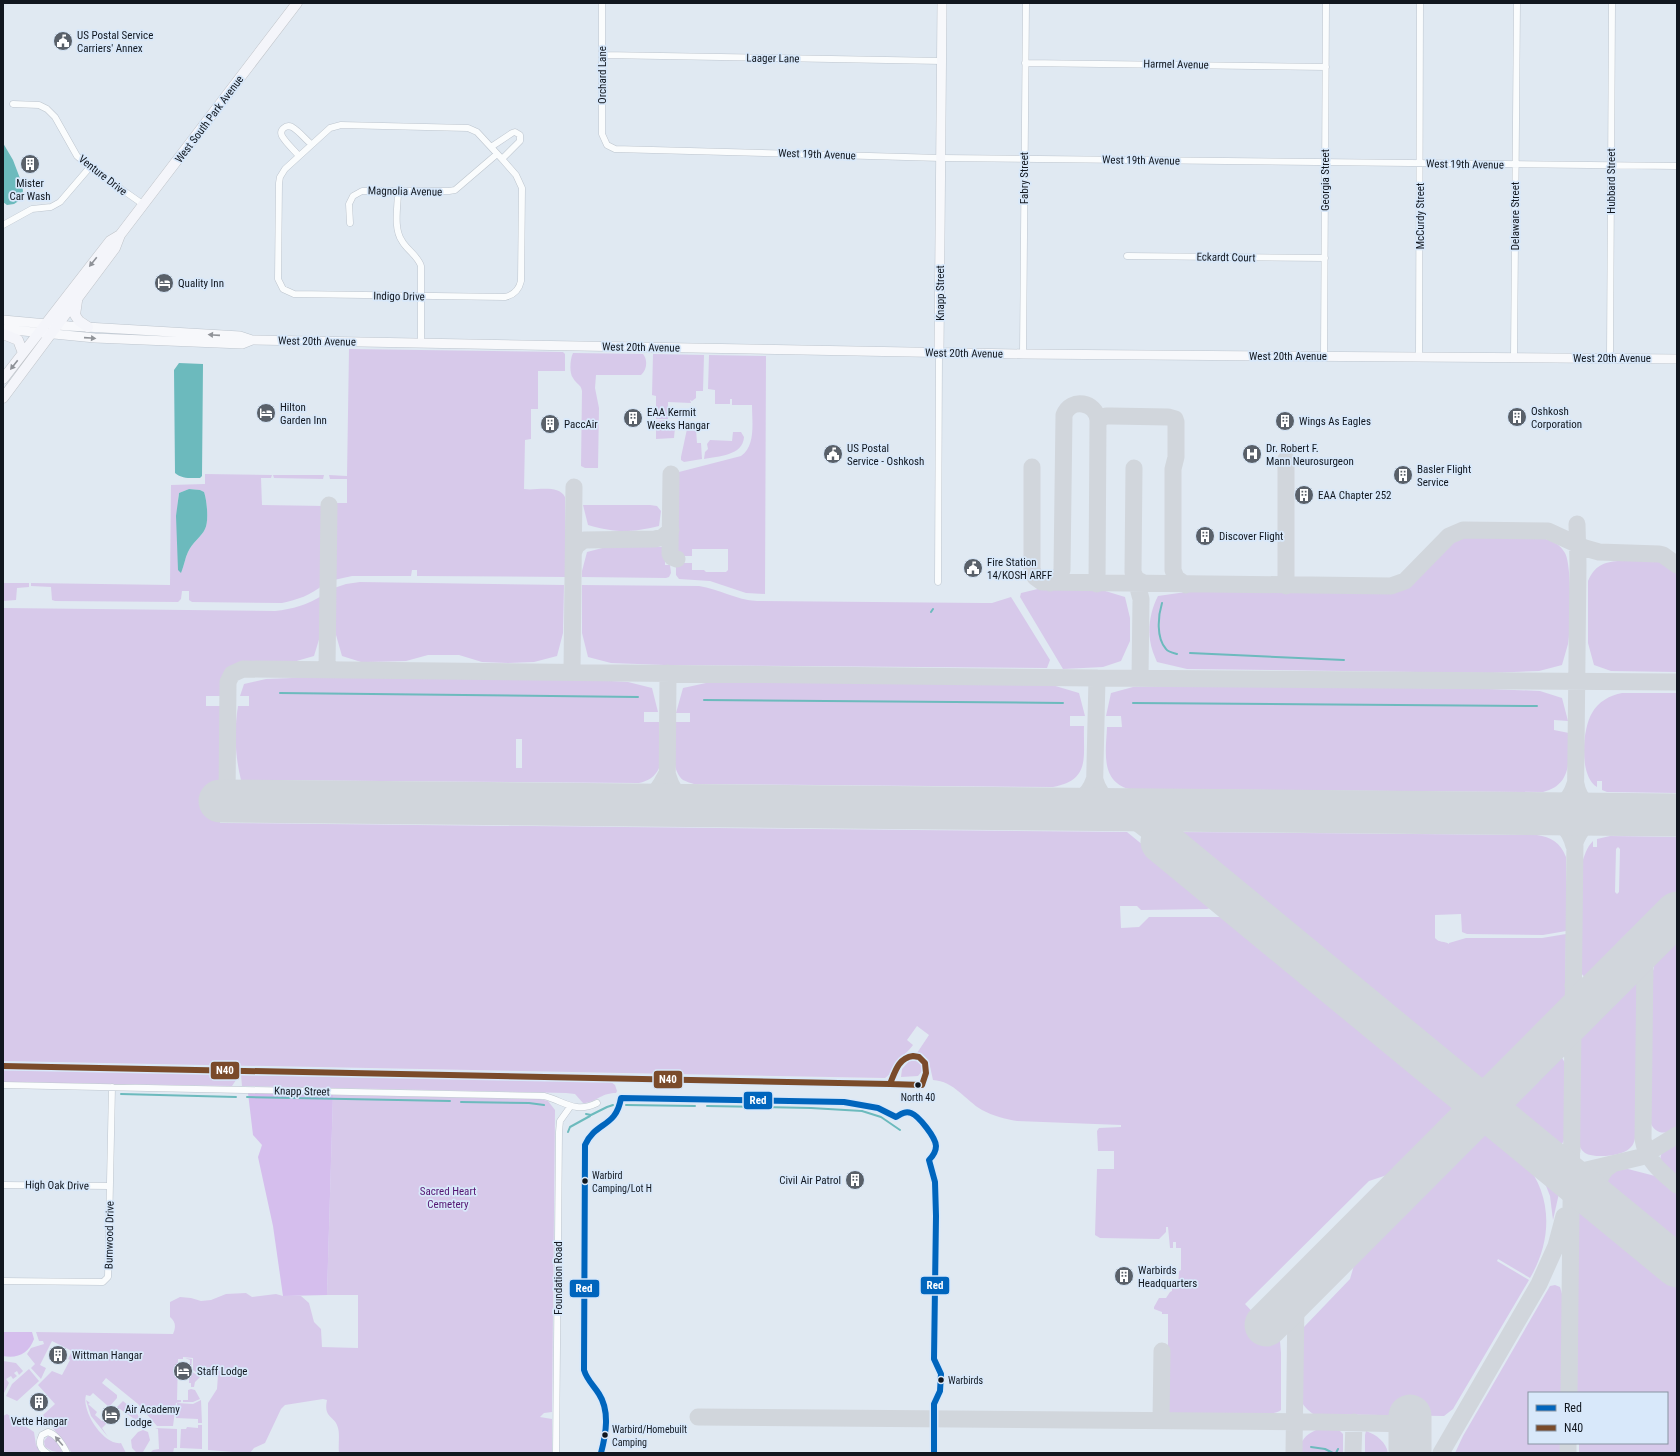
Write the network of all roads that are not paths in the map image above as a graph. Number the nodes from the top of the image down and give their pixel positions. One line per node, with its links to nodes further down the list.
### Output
1 (298, 3): 29 (main road, West South Park Avenue)
2 (602, 3): 9 (street, Orchard Lane)
3 (942, 3): 10 (main road, Knapp Street)
4 (1026, 3): 11 (street, Fabry Street)
5 (1326, 3): 12 (street, Georgia Street)
6 (1420, 3): 23 (street, McCurdy Street)
7 (1517, 3): 24 (street, Delaware Street)
8 (1612, 3): 25 (street, Hubbard Street)
9 (603, 55): 10 (street, Laager Lane); 15 (street, Orchard Lane)
10 (942, 61): 19 (main road, Knapp Street)
11 (1025, 62): 12 (street, Harmel Avenue); 21 (street, Fabry Street)
12 (1326, 67): 22 (street, Georgia Street)
13 (13, 104): 27 (street, Venture Drive)
14 (311, 144): 16 (street, Indigo Drive); 18 (street, Indigo Drive); 18 (street)
15 (607, 145): 19 (street, West 19th Avenue)
16 (491, 148): 17 (street, Indigo Drive); 20 (street)
17 (497, 154): 20 (street, Indigo Drive); 28 (street, Magnolia Avenue)
18 (299, 156): 35 (street, Indigo Drive)
19 (941, 158): 21 (street, West 19th Avenue); 46 (main road, Knapp Street)
20 (502, 159): 35 (street, Indigo Drive)
21 (1024, 159): 22 (street, West 19th Avenue); 48 (street, Fabry Street)
22 (1325, 163): 23 (street, West 19th Avenue); 34 (street, Georgia Street)
23 (1420, 163): 24 (street, West 19th Avenue); 50 (street, McCurdy Street)
24 (1515, 165): 25 (street, West 19th Avenue); 51 (street, Delaware Street)
25 (1611, 166): 26 (street, West 19th Avenue); 52 (street, Hubbard Street)
26 (1677, 166)
27 (90, 167): 29 (street, Venture Drive); 31 (street)
28 (398, 191): 30 (street, Magnolia Avenue); 35 (street)
29 (144, 206): 32 (main road, West South Park Avenue)
30 (350, 223)
31 (3, 225)
32 (120, 235): 36 (main road, West South Park Avenue); 40 (main road, West South Park Avenue, one-way to 40)
33 (1127, 256): 34 (street, Eckardt Court)
34 (1325, 258): 49 (street, Georgia Street)
35 (422, 296): 45 (street)
36 (78, 299): 38 (main road, West South Park Avenue); 39 (main road)
37 (3, 320): 40 (main road, West 20th Avenue)
38 (58, 325): 39 (main road, West 20th Avenue); 40 (main road, West 20th Avenue); 43 (main road, West South Park Avenue)
39 (88, 327): 44 (main road, West 20th Avenue, one-way to 39)
40 (42, 328): 41 (main road, West 20th Avenue); 43 (main road, West 20th Avenue); 47 (main road, West South Park Avenue)
41 (3, 329)
42 (3, 334): 47 (main road)
43 (51, 334): 44 (main road, West 20th Avenue, one-way to 44); 55 (main road, West South Park Avenue)
44 (252, 340): 45 (main road, West 20th Avenue)
45 (421, 343): 46 (main road, West 20th Avenue)
46 (939, 352): 48 (main road, West 20th Avenue); 56 (street, Knapp Street)
47 (23, 353): 54 (main road, West South Park Avenue, one-way to 54)
48 (1023, 354): 49 (main road, West 20th Avenue)
49 (1324, 356): 50 (main road, West 20th Avenue)
50 (1419, 357): 51 (main road, West 20th Avenue)
51 (1514, 357): 52 (main road, West 20th Avenue)
52 (1610, 358): 53 (main road, West 20th Avenue)
53 (1677, 359)
54 (3, 380)
55 (3, 398)
56 (938, 582)
57 (3, 1085): 58 (street, Knapp Street)
58 (112, 1087): 60 (street, Knapp Street); 62 (street, Burnwood Drive)
59 (597, 1103): 60 (street, Knapp Street)
60 (570, 1107): 66 (street, Foundation Road)
61 (3, 1185): 62 (street, High Oak Drive)
62 (110, 1186): 63 (street, Burnwood Drive)
63 (3, 1281)
64 (47, 1453): 65 (street, one-way to 64)
65 (67, 1453)
66 (556, 1453)

